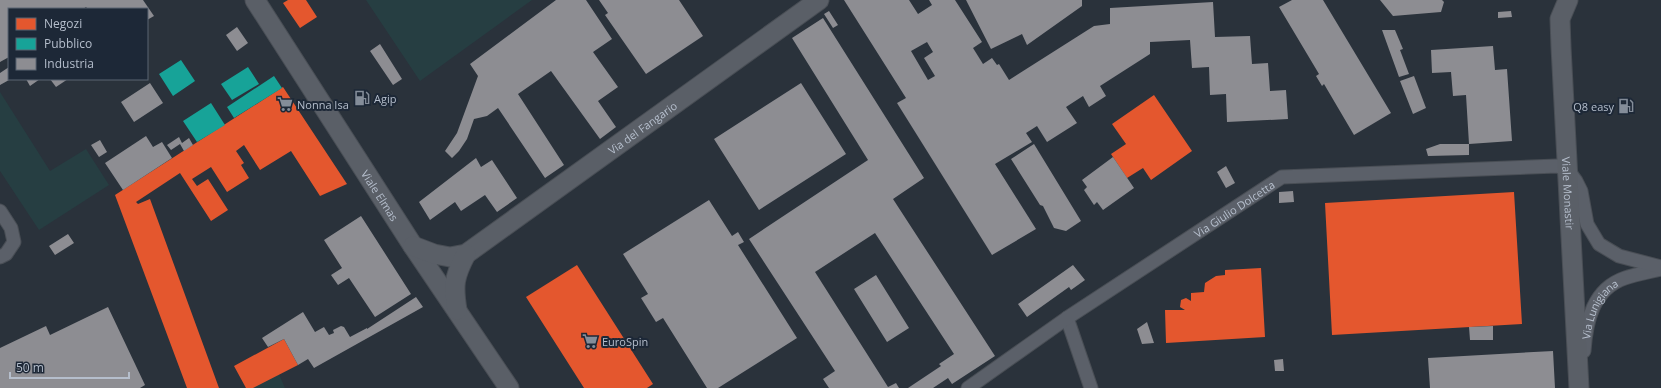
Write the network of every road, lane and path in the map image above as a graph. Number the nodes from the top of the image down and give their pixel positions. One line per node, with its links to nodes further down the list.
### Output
1 (255, 0): 9 (main road, Viale Elmas)
2 (819, 0): 10 (main road, Via del Fangario)
3 (1556, 0): 6 (main road)
4 (1568, 0): 6 (main road, Viale Monastir)
5 (1578, 0): 6 (main road)
6 (1560, 19): 7 (main road, Viale Monastir)
7 (1568, 170): 12 (street, Via Lunigiana); 14 (street, Via Giulio Dolcetta); 15 (main road, Viale Monastir)
8 (0, 211): 11 (street)
9 (414, 246): 10 (main road, Via del Fangario); 13 (main road, Viale Elmas)
10 (466, 254): 13 (main road, Via del Fangario)
11 (0, 257)
12 (1661, 268): 15 (street, Via Lunigiana)
13 (457, 312): 16 (main road, Viale Elmas)
14 (1067, 318): 17 (street, Via Giulio Dolcetta); 18 (street)
15 (1579, 386)
16 (509, 388)
17 (968, 388)
18 (1091, 388)

